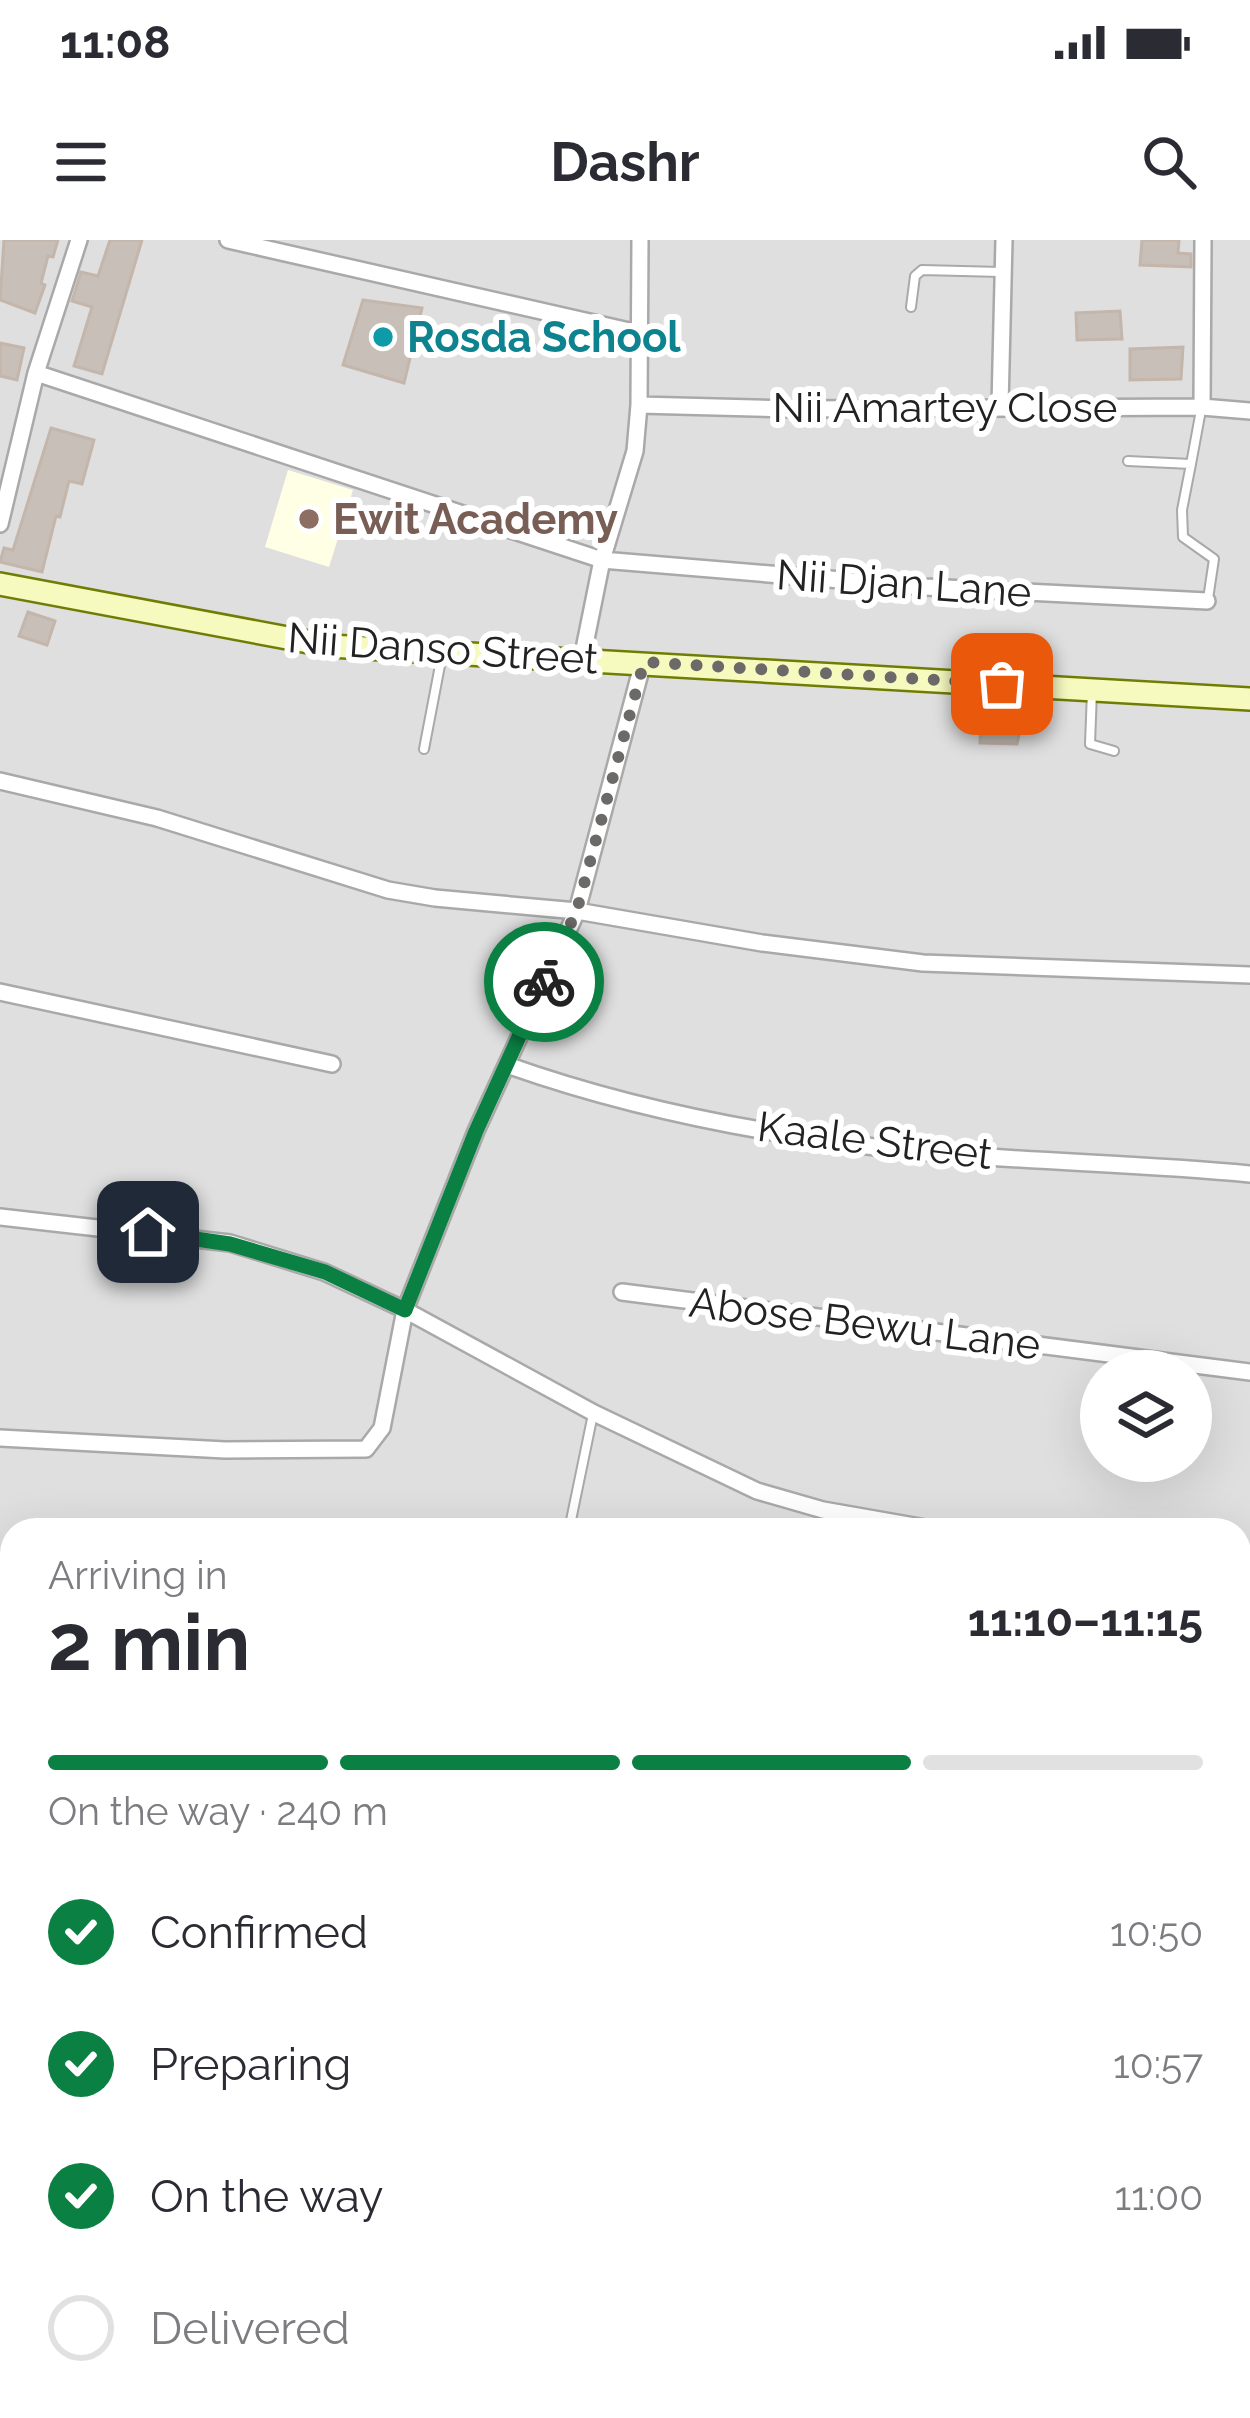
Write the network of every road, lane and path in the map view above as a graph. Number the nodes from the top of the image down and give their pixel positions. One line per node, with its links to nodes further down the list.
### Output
1 (79, 240): 9 (street)
2 (228, 240): 8 (street)
3 (640, 240): 8 (street)
4 (1004, 240): 6 (street)
5 (1203, 240): 12 (street)
6 (1003, 272): 7 (lane); 11 (street)
7 (911, 307)
8 (638, 333): 10 (street)
9 (36, 374): 16 (street); 17 (street, Nii Djan Lane)
10 (639, 405): 11 (street, Nii Amartey Close); 17 (street)
11 (1000, 406): 12 (street, Nii Amartey Close)
12 (1202, 407): 13 (street, Nii Amartey Close); 15 (lane)
13 (1250, 411)
14 (1128, 461): 15 (lane)
15 (1191, 464): 19 (lane)
16 (0, 524)
17 (602, 560): 19 (street, Nii Djan Lane); 21 (street)
18 (0, 584): 20 (street, Nii Danso Street)
19 (1207, 601)
20 (442, 654): 21 (street, Nii Danso Street); 25 (lane)
21 (581, 659): 22 (street, Nii Danso Street)
22 (644, 662): 23 (street, Nii Danso Street); 28 (street)
23 (1092, 690): 24 (street, Nii Danso Street); 26 (lane)
24 (1250, 699)
25 (424, 749)
26 (1114, 751)
27 (0, 781): 28 (street)
28 (577, 910): 29 (street); 32 (street)
29 (1250, 975)
30 (0, 992): 31 (street)
31 (332, 1064)
32 (507, 1065): 33 (street, Kaale Street); 36 (street)
33 (1250, 1174)
34 (0, 1217): 36 (street)
35 (622, 1292): 37 (street, Abose Bewu Lane)
36 (405, 1310): 38 (street); 39 (street)
37 (1250, 1372)
38 (594, 1413): 40 (lane); 41 (street)
39 (0, 1438)
40 (571, 1518)
41 (869, 1518)

